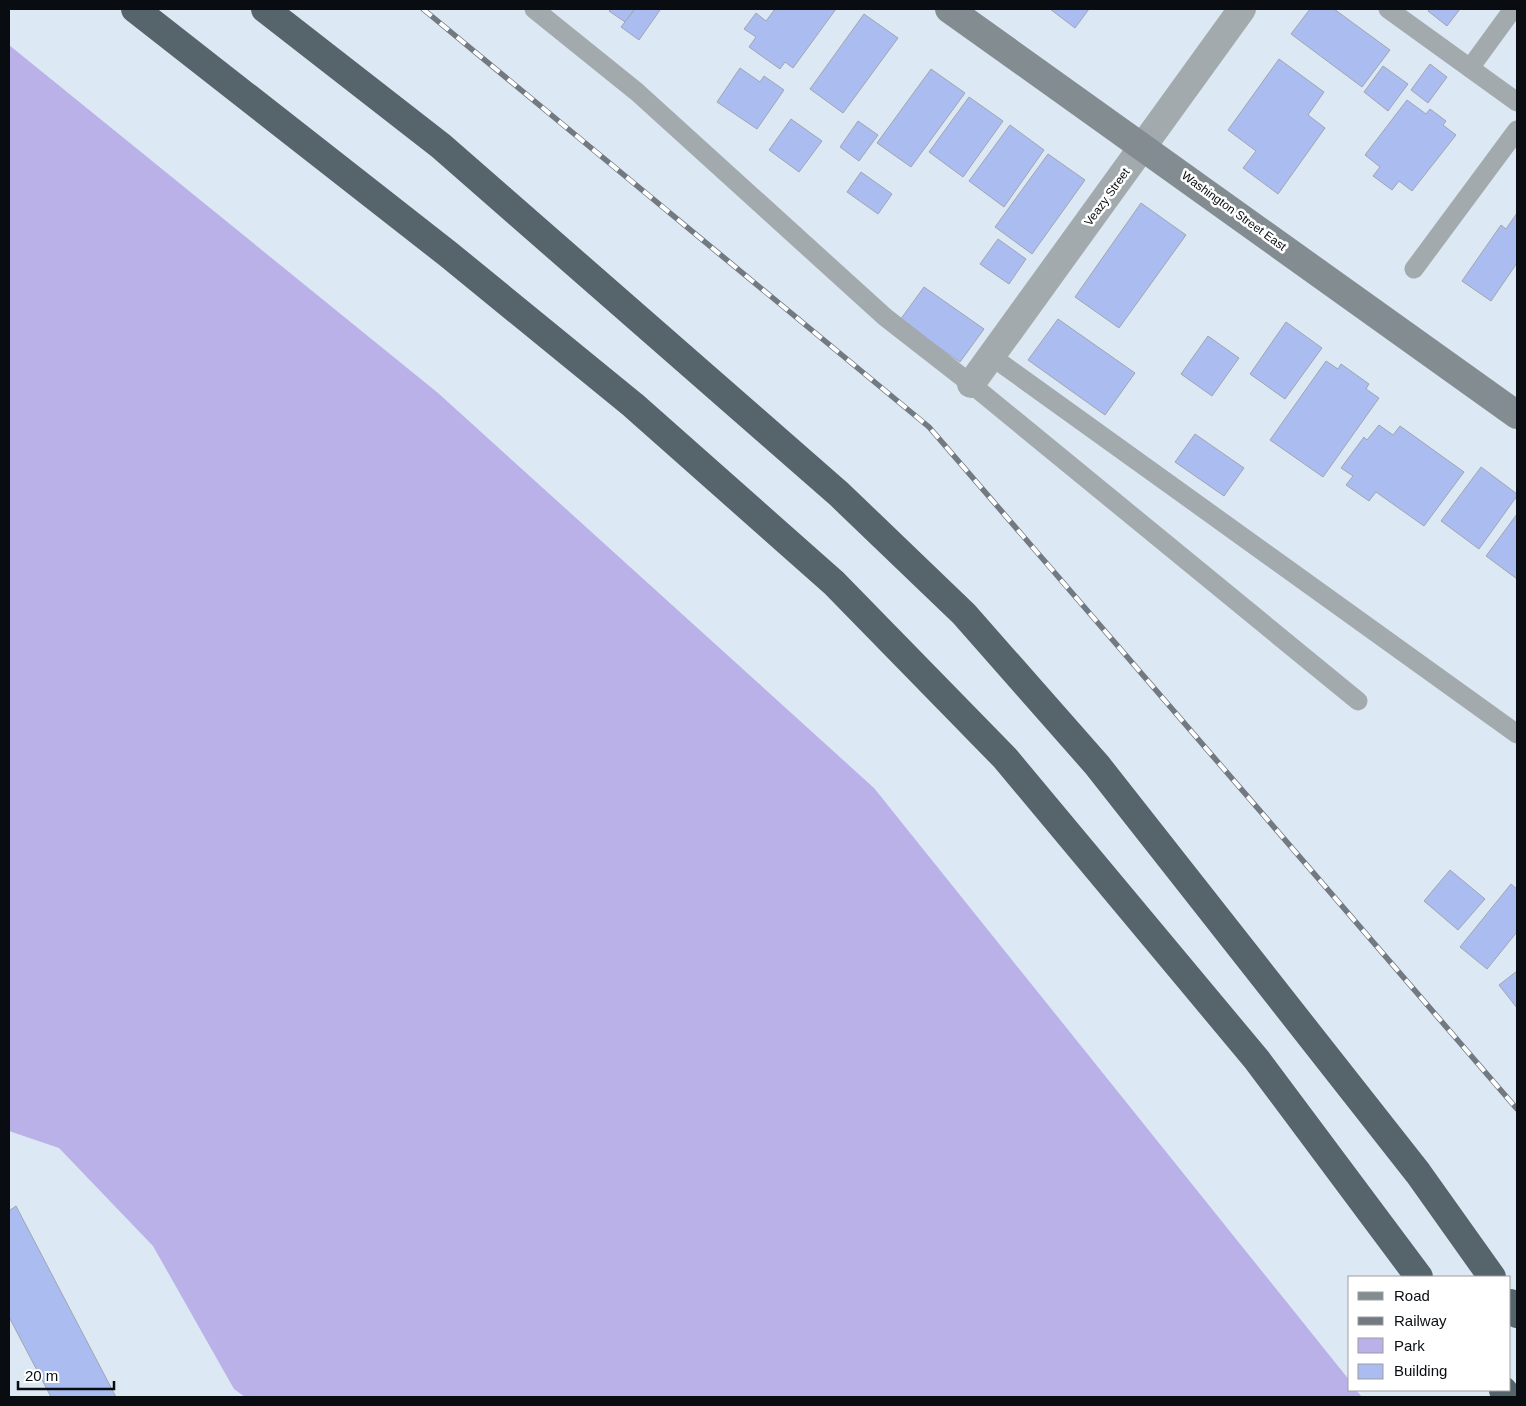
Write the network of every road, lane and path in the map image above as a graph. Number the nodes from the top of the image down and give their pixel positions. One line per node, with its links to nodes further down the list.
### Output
1 (135, 9): 18 (highway)
2 (265, 9): 19 (highway)
3 (534, 9): 14 (lane)
4 (949, 9): 11 (street, Washington Street East)
5 (1242, 9): 11 (street, Veazy Street)
6 (1388, 9): 8 (lane)
7 (1513, 9): 8 (lane)
8 (1470, 68): 9 (lane)
9 (1517, 102)
10 (1517, 130): 12 (lane)
11 (1143, 146): 13 (street, Veazy Street); 15 (street, Washington Street East)
12 (1414, 269)
13 (991, 356): 14 (street, Veazy Street); 17 (lane)
14 (971, 384): 16 (lane)
15 (1517, 415)
16 (1358, 701)
17 (1517, 734)
18 (1418, 1276)
19 (1491, 1276)

